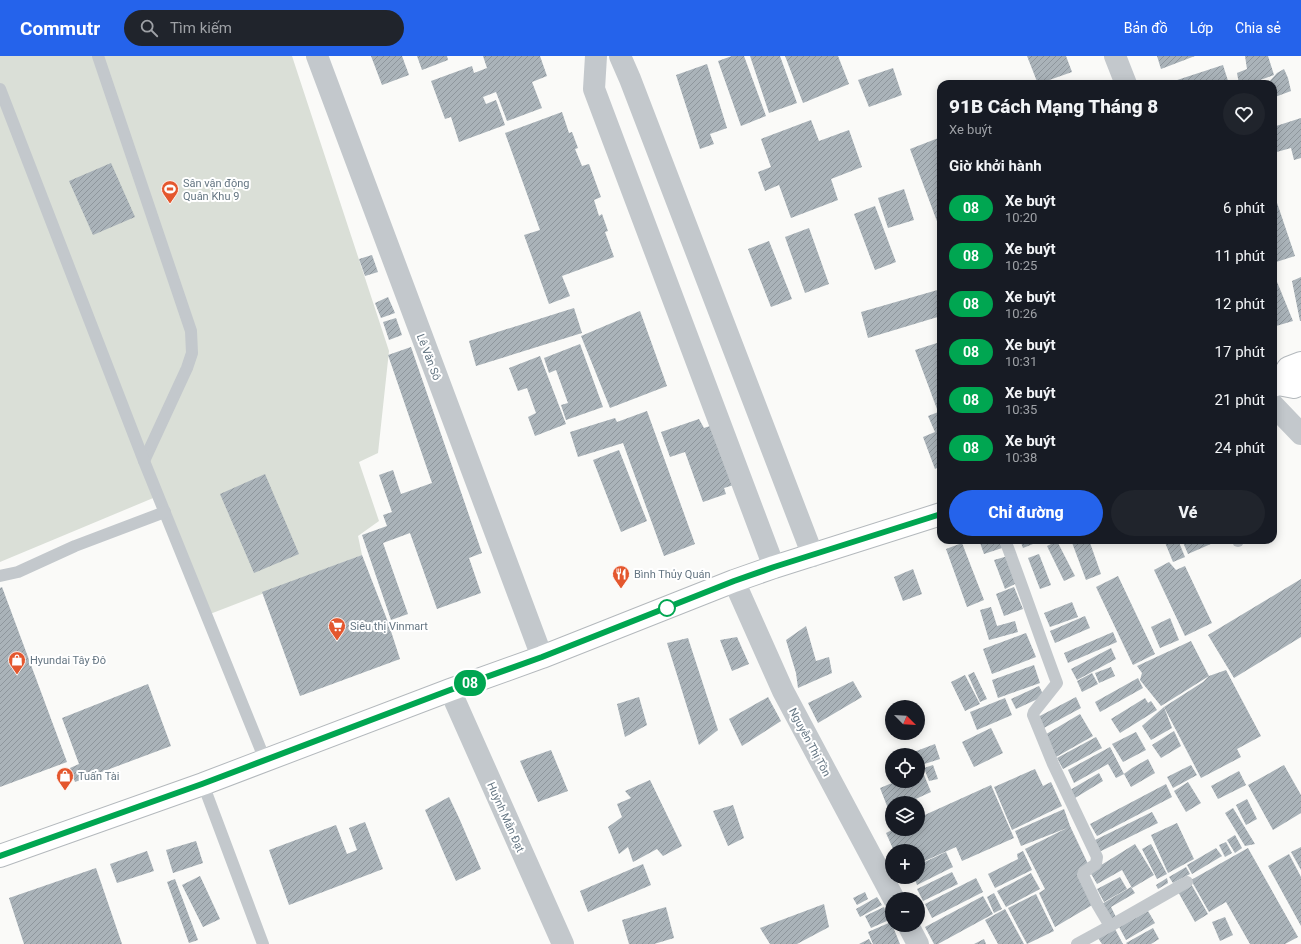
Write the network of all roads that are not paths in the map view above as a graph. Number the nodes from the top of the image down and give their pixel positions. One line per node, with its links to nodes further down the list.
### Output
1 (98, 56): 14 (lane)
2 (316, 56): 22 (street, Lê Văn Sô)
3 (596, 56): 19 (street)
4 (620, 56): 18 (street)
5 (1115, 56): 6 (street)
6 (1124, 80)
7 (0, 89): 14 (lane)
8 (1301, 363): 9 (highway)
9 (1277, 382)
10 (1301, 384): 11 (highway)
11 (1277, 385)
12 (1277, 409): 13 (street)
13 (1301, 434)
14 (144, 461): 15 (lane)
15 (165, 512): 20 (lane); 24 (lane)
16 (937, 515): 18 (highway)
17 (1007, 544): 29 (lane)
18 (813, 556): 19 (highway)
19 (774, 567): 21 (highway)
20 (0, 576)
21 (734, 581): 22 (highway); 28 (street, Nguyễn Thị Tồn)
22 (542, 657): 23 (highway)
23 (450, 690): 24 (highway); 32 (street, Huỳnh Mẫn Đạt)
24 (266, 760): 25 (highway)
25 (202, 784): 26 (highway); 31 (lane)
26 (0, 856)
27 (1187, 882): 29 (lane)
28 (890, 892)
29 (1110, 926): 34 (lane)
30 (912, 932): 33 (street)
31 (264, 944)
32 (563, 944)
33 (918, 944)
34 (1077, 944)

